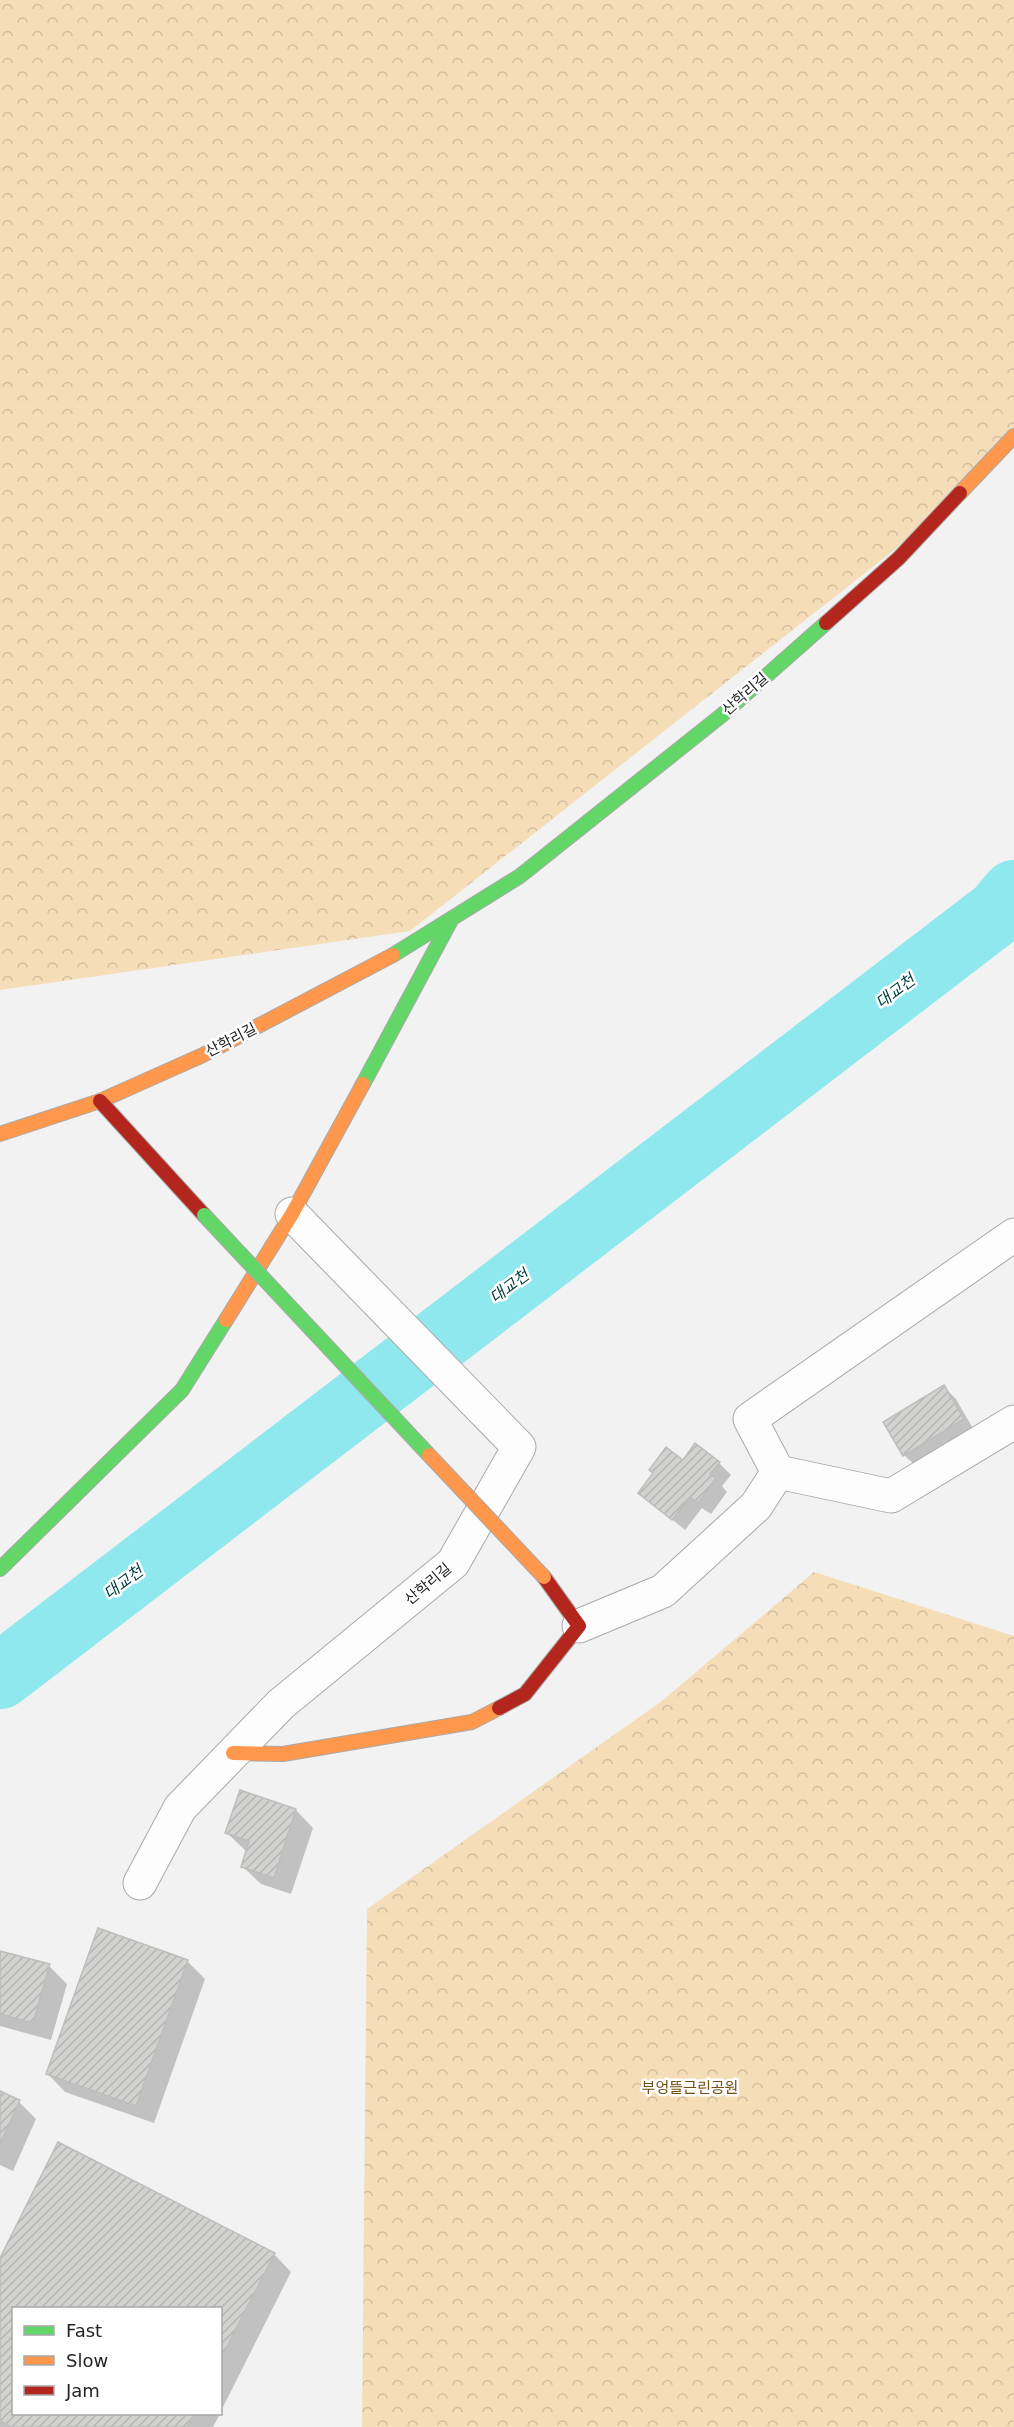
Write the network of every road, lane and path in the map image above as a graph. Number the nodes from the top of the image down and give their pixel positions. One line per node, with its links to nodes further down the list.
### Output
1 (1014, 436): 2 (street, 산학리길)
2 (450, 920): 3 (street, 산학리길); 5 (street, 산학리길)
3 (100, 1101): 4 (street, 산학리길); 10 (street, bridge)
4 (0, 1134)
5 (292, 1214): 9 (street, 산학리길); 11 (street, 산학리길)
6 (1014, 1235): 8 (street)
7 (1014, 1422): 8 (street)
8 (778, 1472): 10 (street)
9 (0, 1569)
10 (579, 1626): 11 (street)
11 (233, 1754): 12 (street, 산학리길)
12 (140, 1882)

